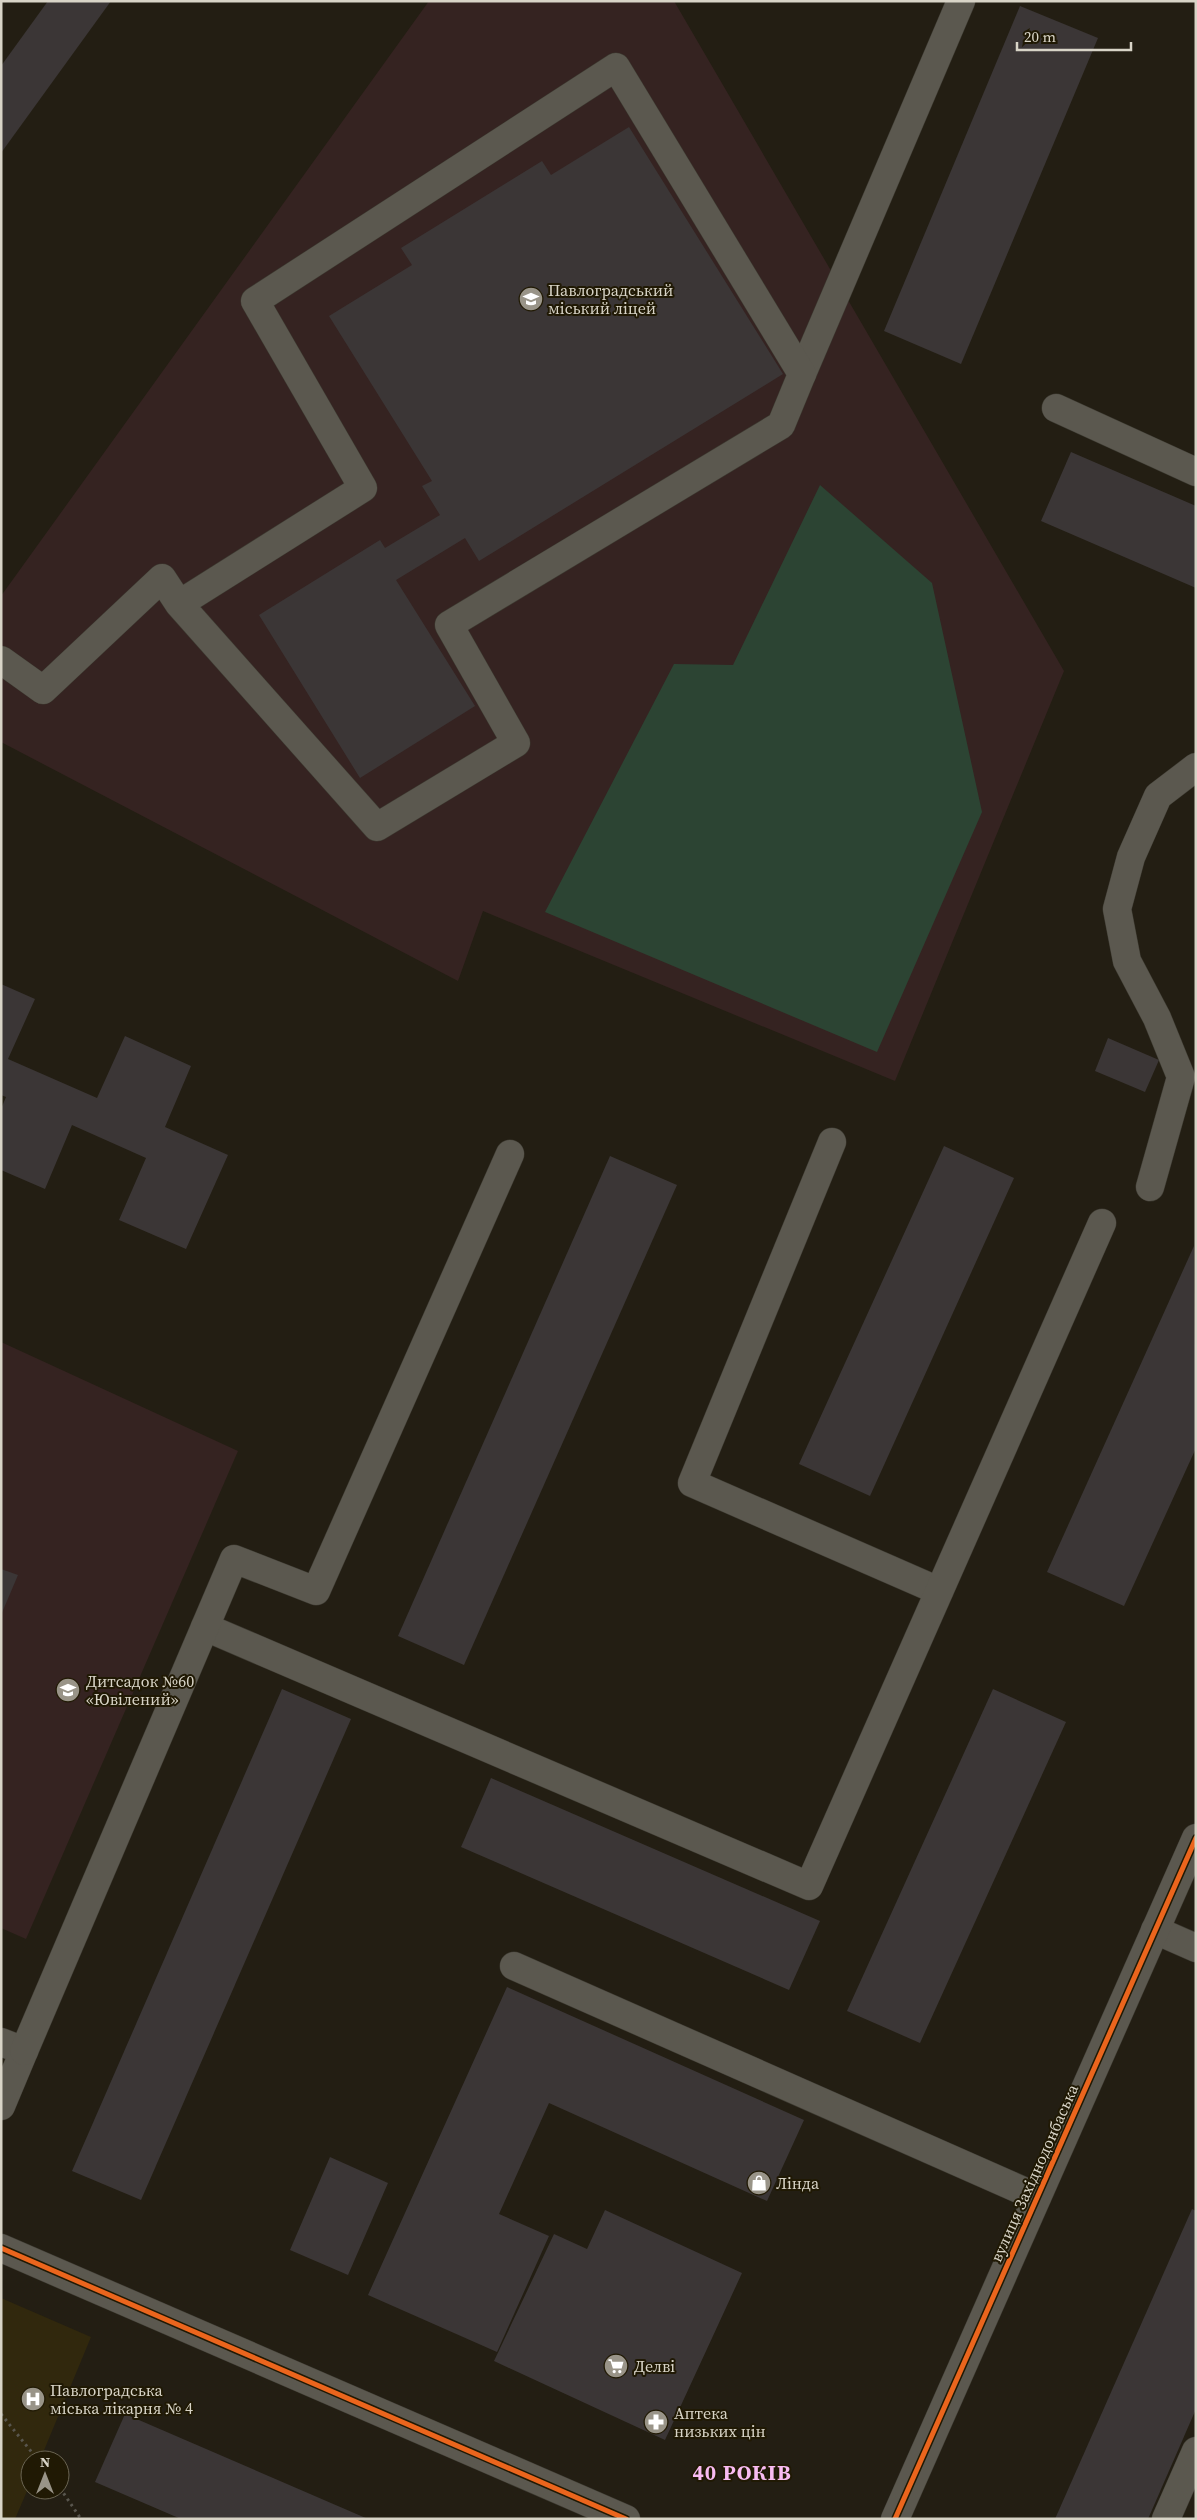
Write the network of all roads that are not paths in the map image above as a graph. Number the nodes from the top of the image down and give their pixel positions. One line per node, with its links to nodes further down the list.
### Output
1 (961, 1): 2 (street)
2 (802, 374): 5 (street); 5 (street)
3 (1056, 408): 4 (street)
4 (1196, 472)
5 (179, 604): 6 (street)
6 (1, 660)
7 (1196, 767): 10 (street)
8 (832, 1142): 12 (street)
9 (510, 1154): 13 (street)
10 (1150, 1187)
11 (1102, 1223): 12 (street)
12 (939, 1591): 13 (street)
13 (205, 1627): 18 (street)
14 (1196, 1838): 15 (street, вулиця Західнодонбаська)
15 (1155, 1930): 16 (street); 20 (street, вулиця Західнодонбаська)
16 (1196, 1948)
17 (514, 1966): 20 (street)
18 (12, 2047): 19 (street)
19 (1, 2106)
20 (1037, 2197): 24 (street, вулиця Західнодонбаська)
21 (1, 2248): 23 (street)
22 (1196, 2452): 25 (street)
23 (626, 2519)
24 (895, 2519)
25 (1166, 2519)

